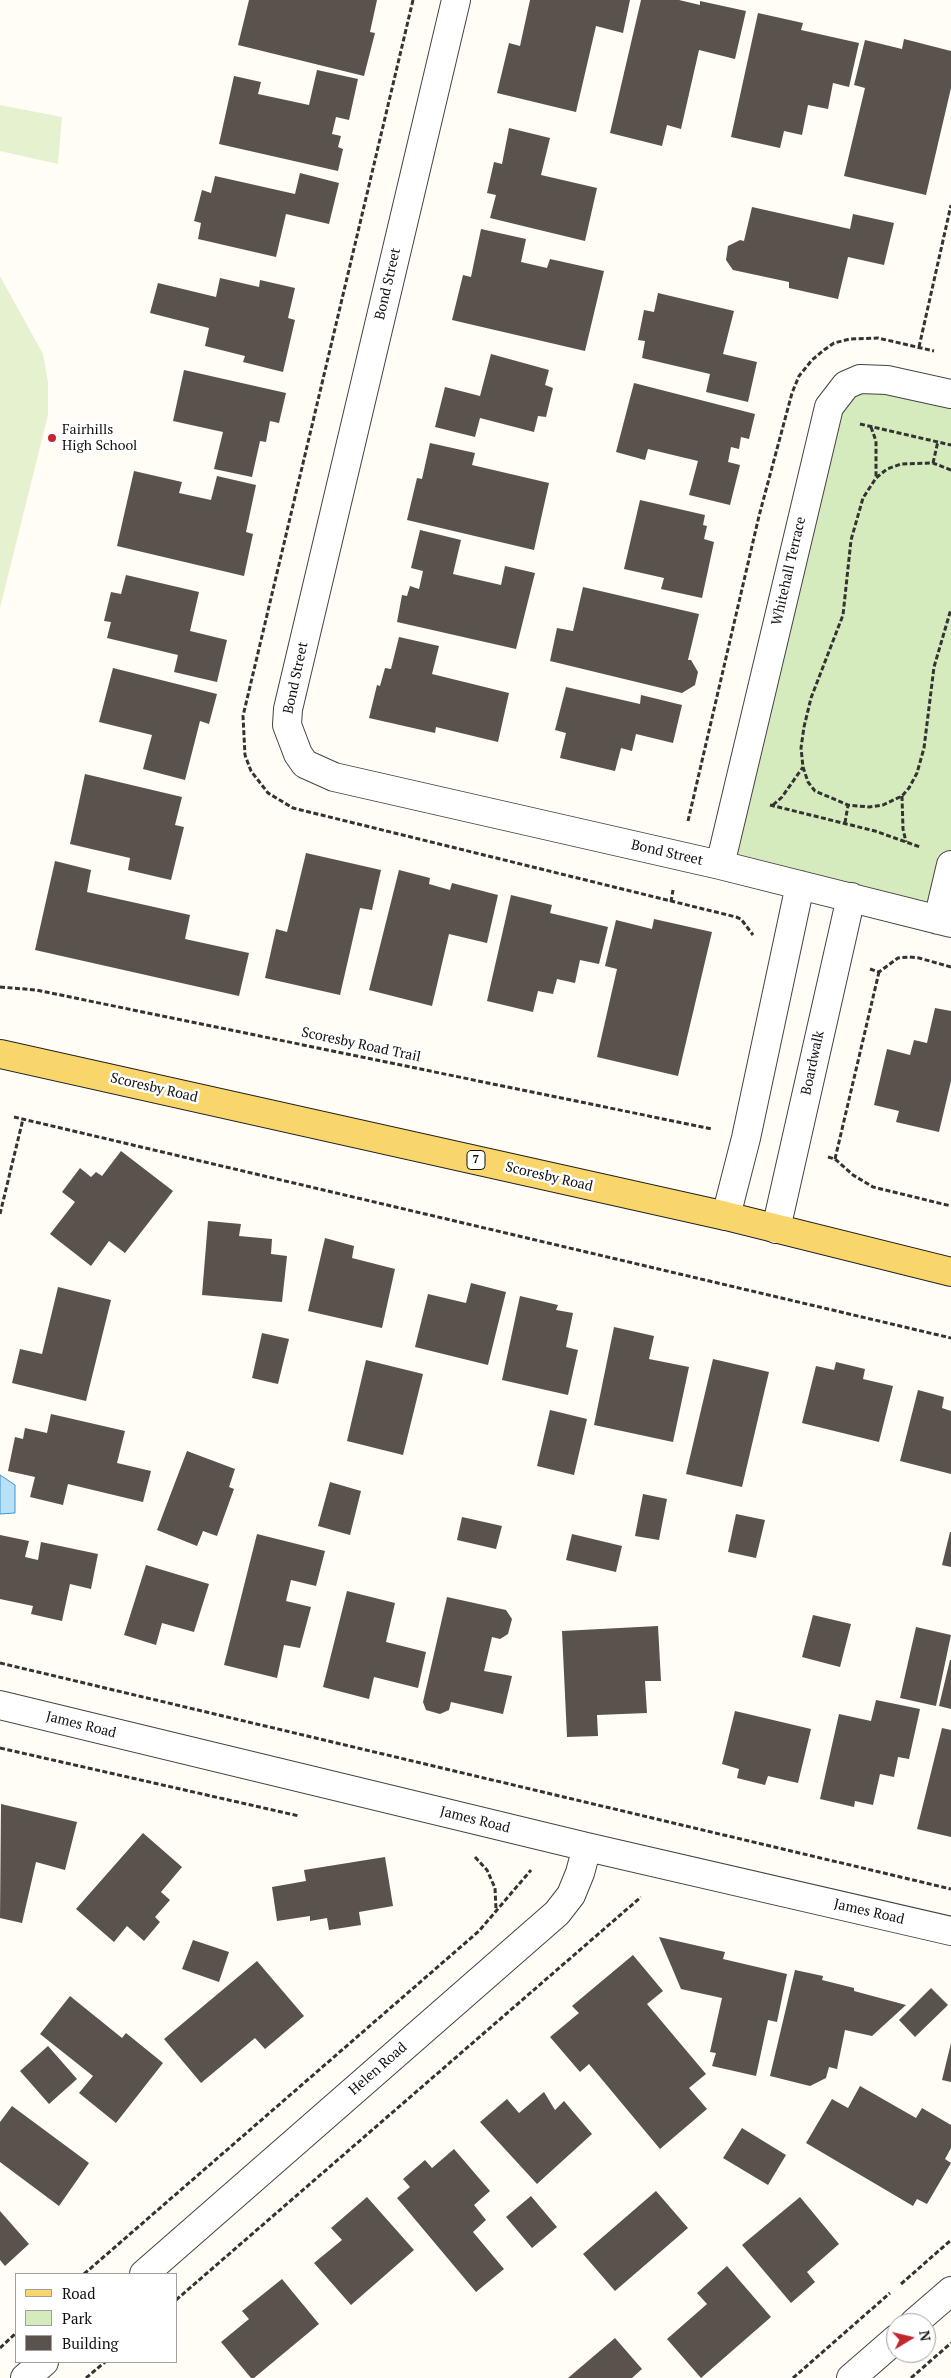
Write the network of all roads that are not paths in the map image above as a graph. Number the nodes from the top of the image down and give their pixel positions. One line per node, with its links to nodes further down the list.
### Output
1 (456, 0): 4 (street, Bond Street)
2 (950, 389): 4 (street, Whitehall Terrace)
3 (951, 864): 7 (street)
4 (720, 865): 5 (street, Bond Street)
5 (800, 885): 6 (street, Bond Street); 9 (street)
6 (851, 897): 7 (street, Bond Street); 10 (street, Boardwalk)
7 (944, 922)
8 (0, 1054): 9 (main road, Scoresby Road / 7)
9 (726, 1216): 10 (main road, Scoresby Road / 7)
10 (776, 1228): 11 (main road, Scoresby Road / 7)
11 (951, 1272)
12 (0, 1705): 13 (street, James Road)
13 (587, 1847): 14 (street, James Road); 15 (street, Helen Road)
14 (951, 1931)
15 (145, 2273)
16 (951, 2291): 17 (street)
17 (926, 2313)
18 (886, 2348): 21 (street)
19 (43, 2363): 20 (street)
20 (25, 2378)
21 (851, 2378)

